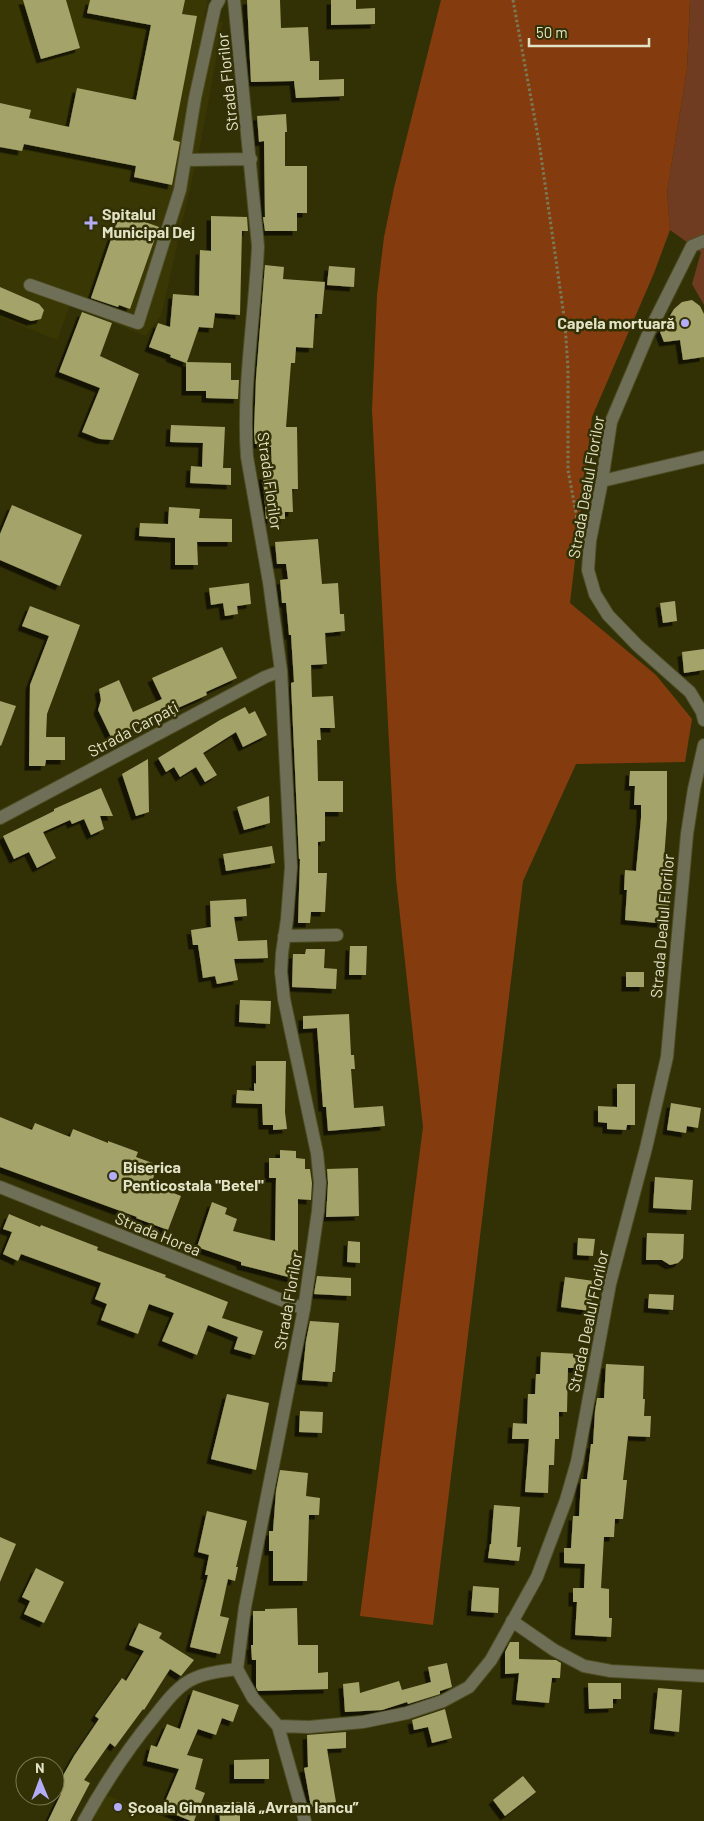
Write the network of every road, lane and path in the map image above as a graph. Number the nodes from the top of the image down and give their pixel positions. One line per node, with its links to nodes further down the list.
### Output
1 (219, 0): 5 (street)
2 (234, 0): 4 (street, Strada Florilor)
3 (513, 0): 10 (path)
4 (250, 159): 5 (street); 11 (street, Strada Florilor)
5 (185, 160): 7 (street)
6 (704, 241): 9 (street, Strada Dealul Florilor)
7 (30, 285)
8 (704, 457): 9 (street)
9 (602, 481): 12 (street, Strada Dealul Florilor)
10 (578, 525)
11 (281, 671): 14 (street, Strada Carpați); 16 (street, Strada Florilor)
12 (704, 720)
13 (704, 744): 19 (street, Strada Dealul Florilor)
14 (0, 818)
15 (337, 935): 16 (street)
16 (284, 936): 18 (street, Strada Florilor)
17 (0, 1187): 18 (street, Strada Horea)
18 (304, 1309): 20 (street, Strada Florilor)
19 (512, 1621): 21 (street); 22 (street, Strada Dealul Florilor)
20 (236, 1669): 22 (street); 23 (street)
21 (704, 1676)
22 (278, 1726): 24 (street)
23 (84, 1821)
24 (305, 1821)

